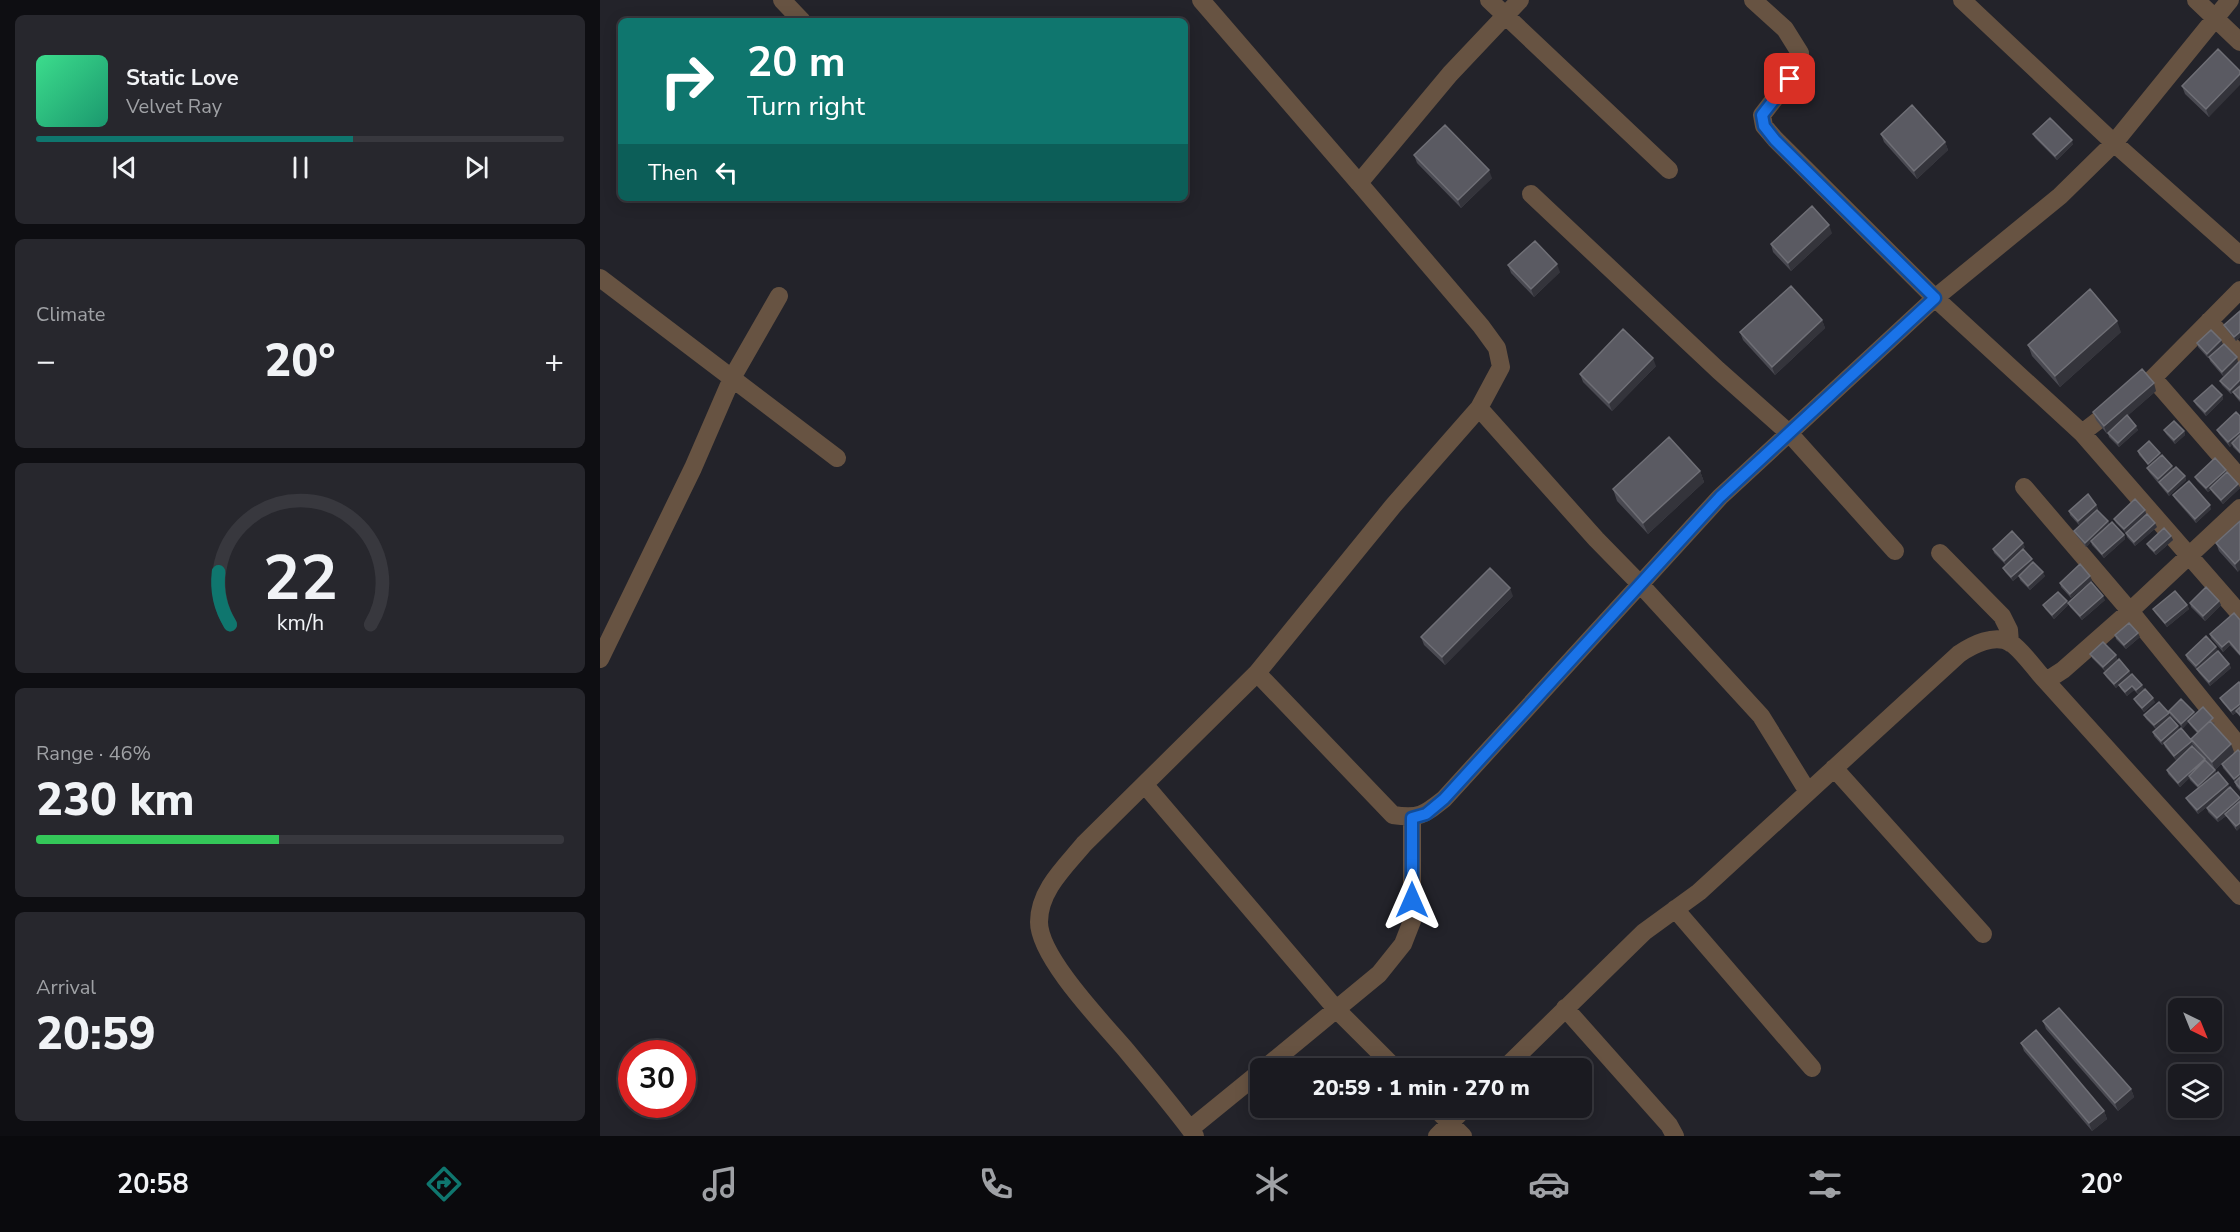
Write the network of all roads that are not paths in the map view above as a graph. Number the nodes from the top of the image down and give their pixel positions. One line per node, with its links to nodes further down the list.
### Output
1 (782, 0): 11 (street)
2 (1201, 0): 15 (street)
3 (1490, 0): 9 (street)
4 (1520, 0): 9 (street)
5 (1753, 0): 21 (street)
6 (1962, 0): 13 (street)
7 (2196, 0): 10 (street)
8 (2230, 0): 10 (street)
9 (1506, 16): 14 (street); 15 (street)
10 (2214, 17): 12 (street); 13 (street)
11 (799, 18)
12 (2240, 42)
13 (2114, 143): 17 (street); 21 (street)
14 (1669, 170)
15 (1359, 183): 26 (street)
16 (1531, 194): 28 (street)
17 (2240, 255)
18 (600, 278): 24 (street)
19 (2240, 290): 22 (street)
20 (779, 296): 24 (street)
21 (1935, 298): 27 (street); 28 (street)
22 (2209, 321): 23 (street); 25 (street)
23 (2240, 355)
24 (732, 378): 29 (street); 40 (street)
25 (2153, 378): 27 (street); 30 (street)
26 (1479, 408): 36 (street); 41 (street)
27 (2082, 432): 35 (street)
28 (1790, 434): 33 (street); 36 (street)
29 (837, 458)
30 (2240, 478)
31 (2024, 487): 37 (street)
32 (2240, 508): 35 (street)
33 (1895, 551)
34 (1940, 553): 39 (street)
35 (2189, 555): 37 (street); 38 (street)
36 (1640, 584): 46 (street); 47 (street)
37 (2130, 611): 42 (street); 43 (street)
38 (2240, 614)
39 (2010, 643): 42 (street); 44 (street)
40 (600, 659)
41 (1257, 673): 45 (street); 47 (street)
42 (2046, 681): 48 (street)
43 (2240, 747)
44 (1834, 768): 46 (street); 50 (street)
45 (1145, 785): 52 (street); 60 (street)
46 (1808, 792): 49 (street)
47 (1412, 818): 52 (street)
48 (2240, 896)
49 (1675, 909): 51 (street); 56 (street)
50 (1983, 934)
51 (1565, 1008): 55 (street); 62 (street)
52 (1336, 1009): 53 (street); 54 (street)
53 (1277, 1058)
54 (1385, 1058)
55 (1515, 1058)
56 (1812, 1068)
57 (1250, 1081): 60 (street)
58 (1446, 1118): 59 (street)
59 (1457, 1129): 61 (street)
60 (1193, 1133)
61 (1437, 1136)
62 (1675, 1136)

